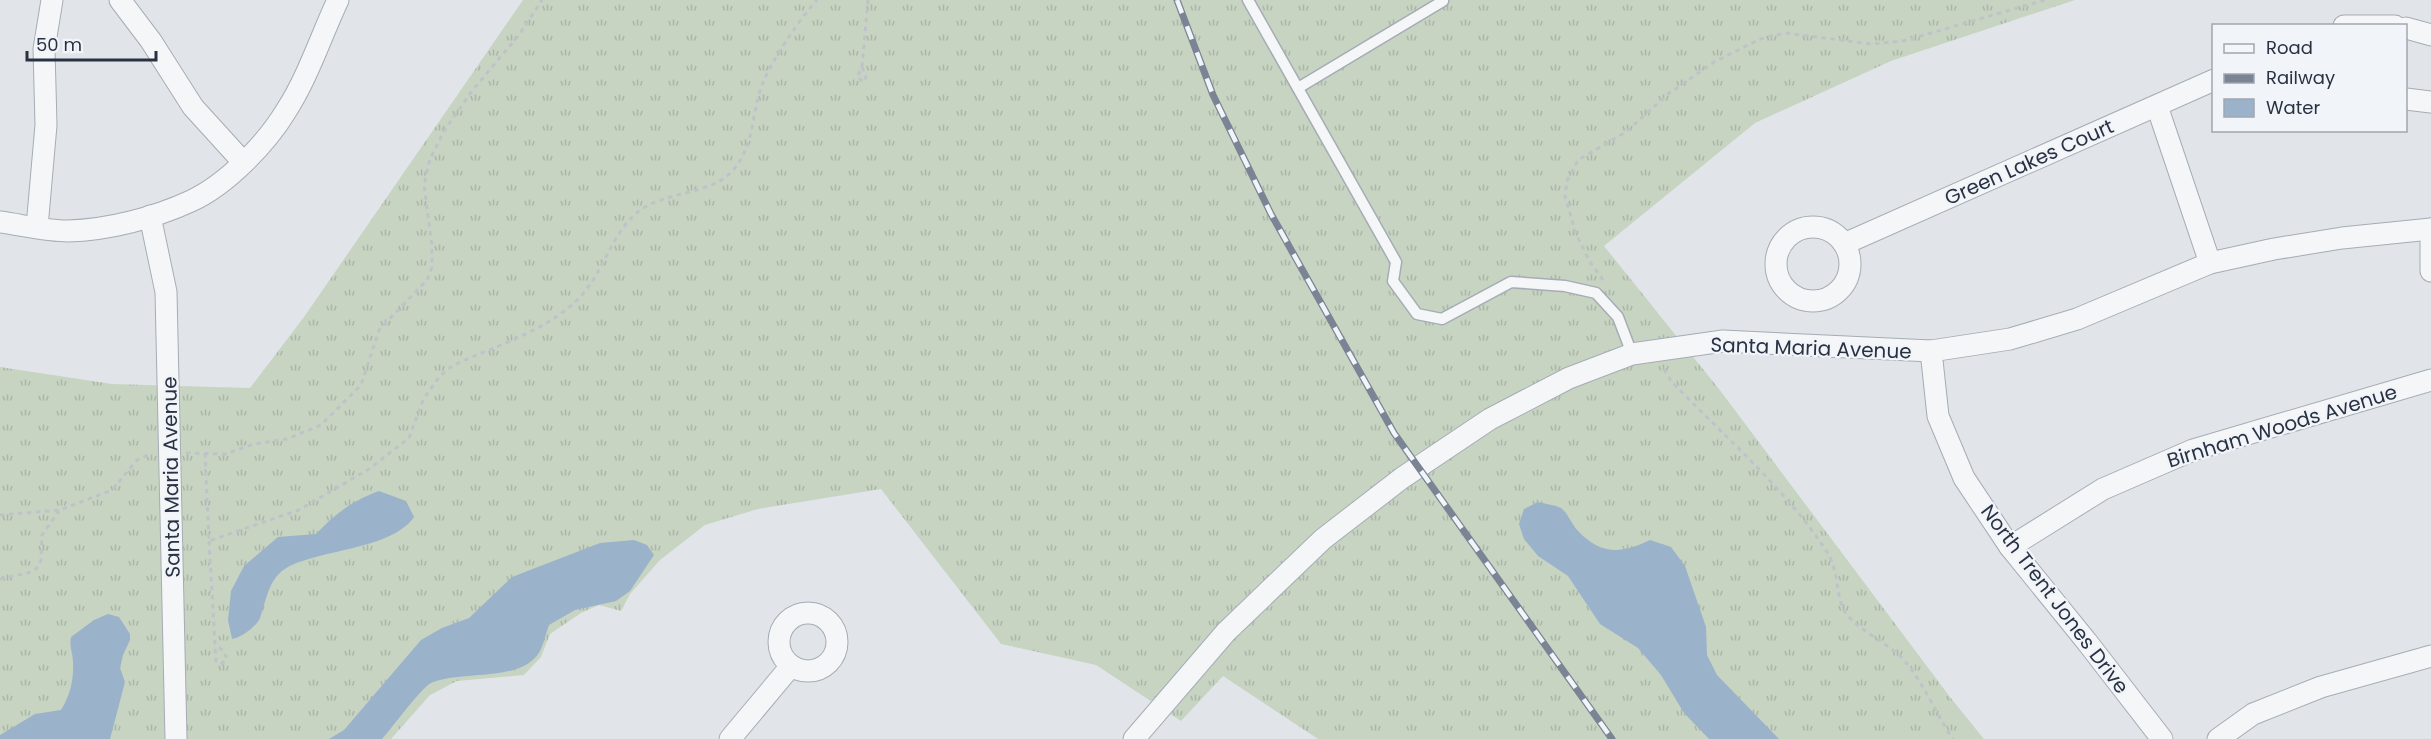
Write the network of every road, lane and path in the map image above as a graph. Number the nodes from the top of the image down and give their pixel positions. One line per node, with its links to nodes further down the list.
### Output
1 (52, 0): 21 (street)
2 (120, 0): 18 (street)
3 (338, 0): 18 (street)
4 (542, 0): 32 (path)
5 (817, 0): 35 (path)
6 (868, 0): 12 (path)
7 (1248, 0): 14 (lane)
8 (2045, 0): 26 (path)
9 (1443, 1): 14 (lane)
10 (2407, 27): 11 (street)
11 (2431, 35)
12 (862, 68)
13 (2212, 81): 17 (street, Green Lakes Court)
14 (1298, 88): 29 (lane)
15 (2407, 99): 16 (street)
16 (2431, 102)
17 (2157, 106): 23 (street, Green Lakes Court); 24 (street)
18 (243, 162): 19 (street)
19 (150, 216): 21 (street); 31 (street, Santa Maria Avenue)
20 (0, 222): 21 (street)
21 (38, 227)
22 (2431, 229): 24 (street, Santa Maria Avenue); 25 (street)
23 (1844, 244)
24 (2210, 263): 28 (street, Santa Maria Avenue)
25 (2431, 271)
26 (1608, 288)
27 (1653, 351): 28 (street, Santa Maria Avenue); 29 (street, Santa Maria Avenue); 44 (path)
28 (1931, 351): 36 (street, North Trent Jones Drive)
29 (1632, 354): 43 (street, Santa Maria Avenue)
30 (2431, 381): 36 (street, Birnham Woods Avenue)
31 (170, 453): 32 (path); 33 (path); 41 (street, Santa Maria Avenue)
32 (206, 453): 35 (path)
33 (60, 510): 34 (path); 37 (path)
34 (0, 515)
35 (209, 541): 38 (path)
36 (2010, 547): 45 (street, North Trent Jones Drive)
37 (0, 579)
38 (215, 645): 38 (path)
39 (2431, 656): 46 (street)
40 (790, 666): 42 (street)
41 (176, 739)
42 (730, 739)
43 (1134, 739)
44 (1953, 739)
45 (2162, 739)
46 (2217, 739)

